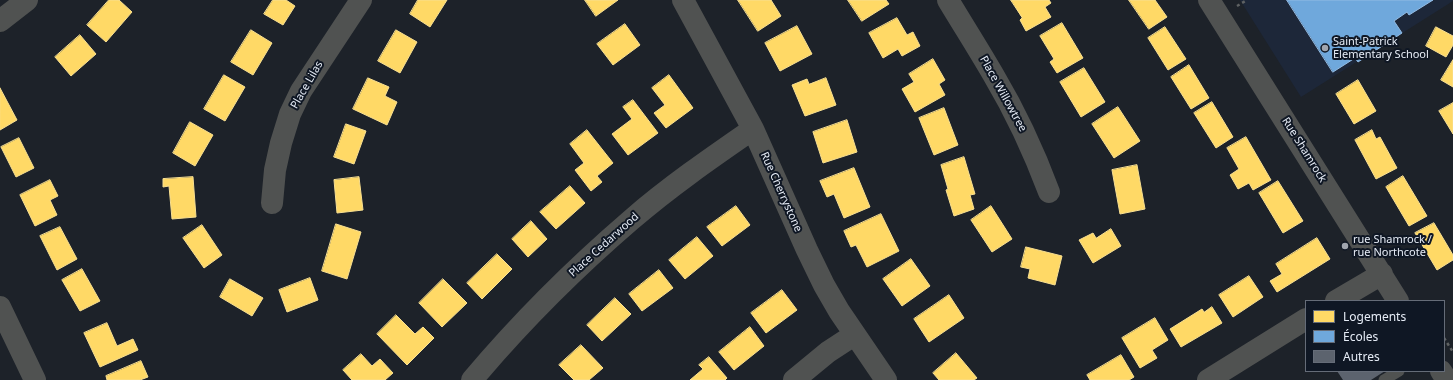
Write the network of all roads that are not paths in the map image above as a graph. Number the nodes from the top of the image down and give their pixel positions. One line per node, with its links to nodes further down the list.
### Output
1 (27, 0): 6 (street)
2 (361, 0): 9 (street, Place Lilas)
3 (683, 0): 7 (street, Rue Cherrystone)
4 (948, 0): 8 (street, Place Willowtree)
5 (1209, 0): 10 (street, Rue Shamrock)
6 (0, 21)
7 (753, 129): 15 (street, Rue Cherrystone); 18 (street, Place Cedarwood)
8 (1049, 192)
9 (272, 203)
10 (1382, 274): 11 (street); 12 (street, Rue Shamrock)
11 (1338, 300)
12 (1397, 300)
13 (0, 307): 17 (street)
14 (1305, 320): 21 (street)
15 (854, 335): 19 (street); 20 (street, Rue Cherrystone)
16 (1397, 372): 22 (lane)
17 (35, 380)
18 (472, 380)
19 (794, 380)
20 (886, 380)
21 (1208, 380)
22 (1384, 380)

